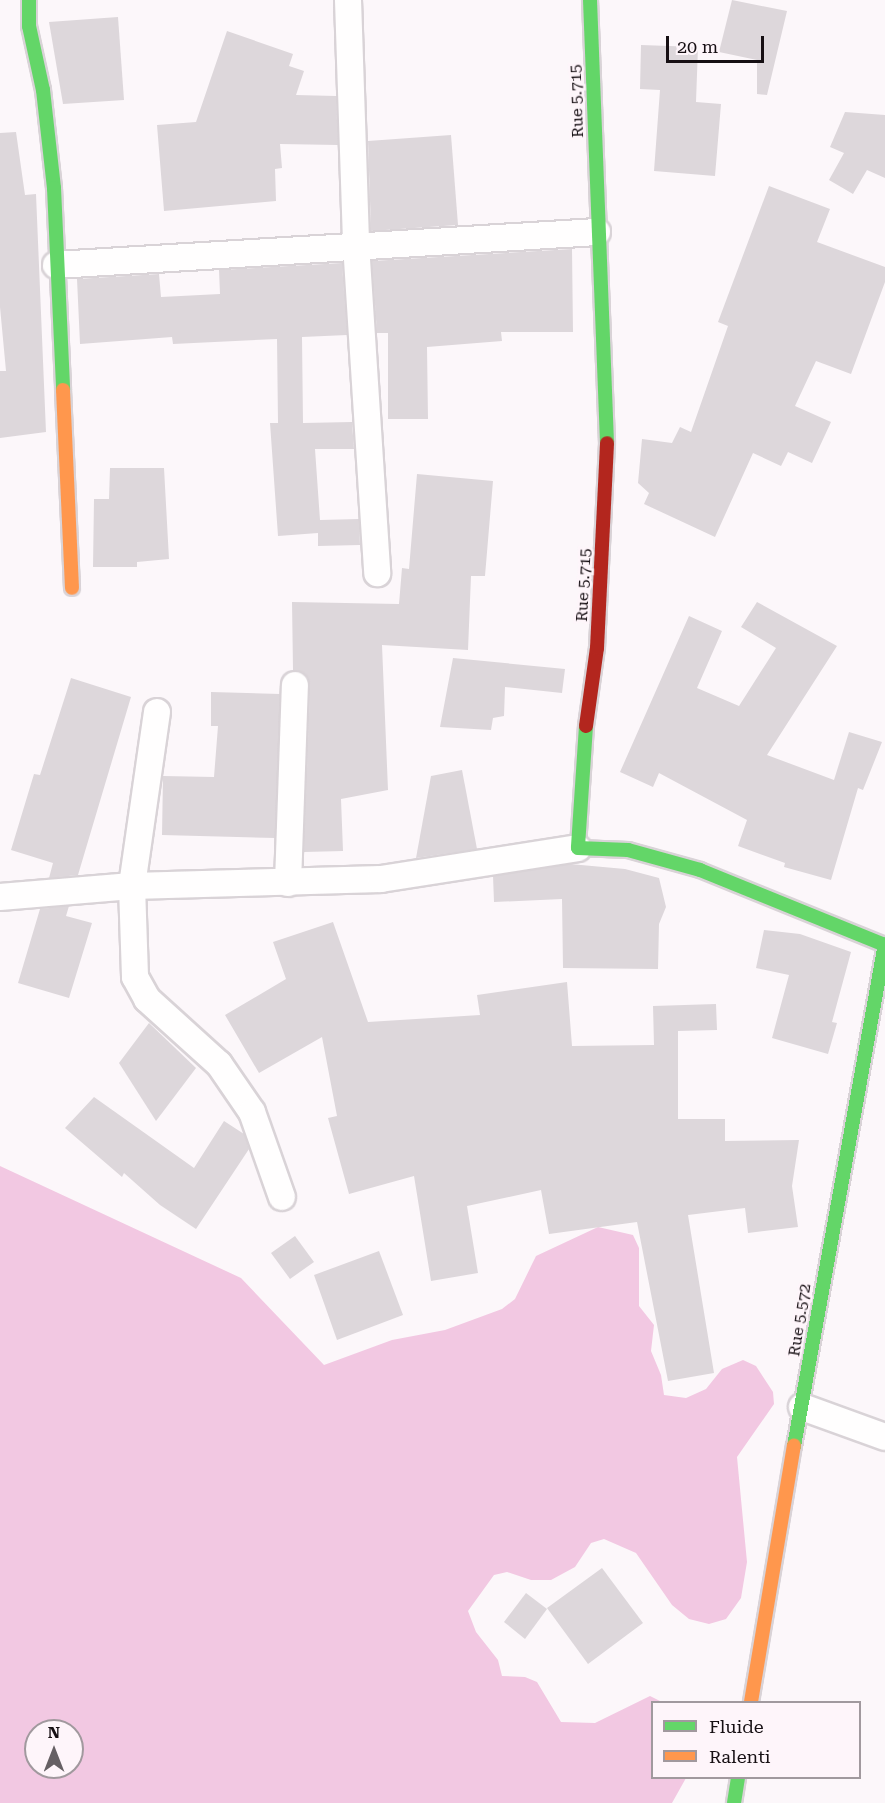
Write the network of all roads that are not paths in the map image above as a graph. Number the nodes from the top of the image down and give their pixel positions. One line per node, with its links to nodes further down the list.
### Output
1 (29, 0): 6 (street)
2 (348, 0): 5 (street)
3 (590, 0): 4 (street, Rue 5.715)
4 (597, 232): 5 (street); 11 (street, Rue 5.715)
5 (356, 244): 6 (street); 7 (street)
6 (56, 265): 8 (street)
7 (377, 573)
8 (72, 588)
9 (295, 686): 12 (street)
10 (157, 712): 13 (street)
11 (578, 848): 12 (street); 15 (street)
12 (288, 883): 13 (street)
13 (132, 886): 14 (street); 16 (street)
14 (0, 897)
15 (885, 945): 17 (street, Rue 5.572)
16 (282, 1197)
17 (802, 1407): 18 (street); 19 (street, Rue 5.572)
18 (885, 1437)
19 (751, 1701)
20 (738, 1779): 21 (street)
21 (734, 1803)

